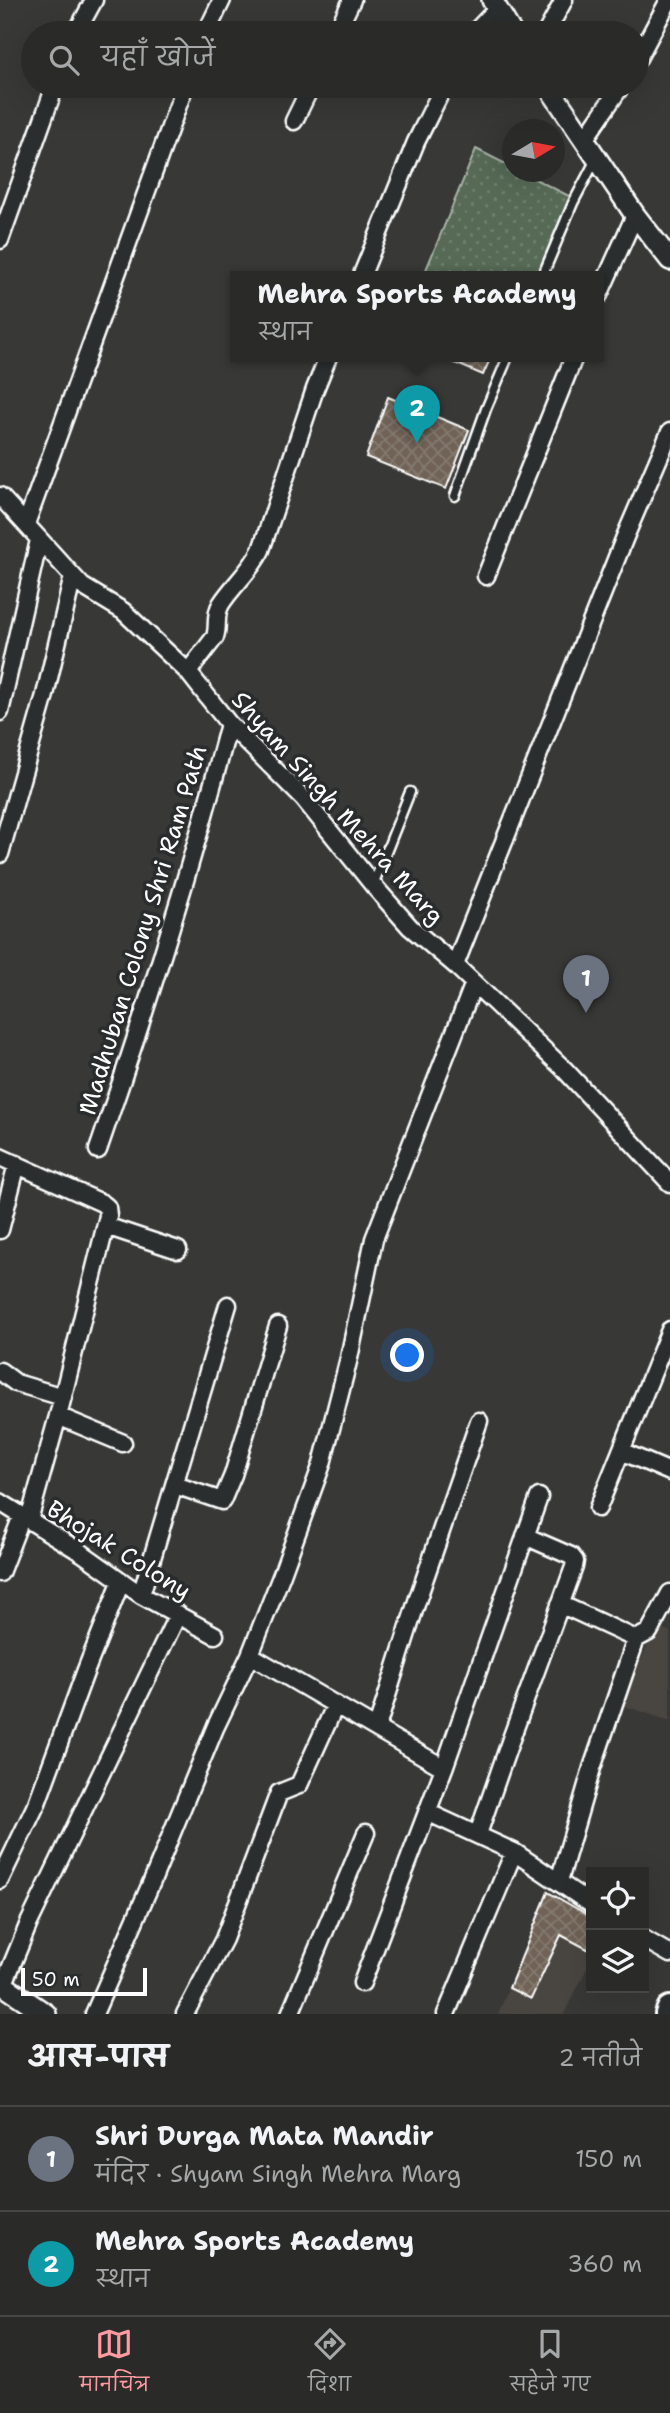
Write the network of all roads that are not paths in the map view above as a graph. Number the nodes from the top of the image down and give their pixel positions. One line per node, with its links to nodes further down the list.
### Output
1 (94, 0): 7 (street)
2 (222, 0): 8 (street)
3 (352, 0): 9 (street)
4 (564, 0): 12 (street)
5 (669, 0): 13 (street)
6 (494, 4): 10 (street); 11 (street)
7 (83, 21)
8 (212, 21)
9 (342, 21)
10 (482, 21)
11 (505, 21)
12 (553, 21)
13 (649, 38)
14 (51, 98): 24 (street)
15 (181, 98): 35 (street)
16 (305, 98): 20 (street)
17 (437, 98): 26 (street)
18 (556, 98): 21 (street)
19 (613, 98): 21 (street)
20 (294, 121)
21 (584, 140): 22 (street)
22 (596, 158): 23 (street); 27 (lane)
23 (635, 215): 25 (street); 28 (street)
24 (0, 240)
25 (670, 260)
26 (363, 271)
27 (544, 271)
28 (604, 284)
29 (326, 362): 39 (street)
30 (506, 362): 34 (lane)
31 (572, 362): 38 (street)
32 (670, 432): 45 (street)
33 (0, 496): 35 (street, Shyam Singh Mehra Marg)
34 (455, 496)
35 (26, 524): 36 (street, Shyam Singh Mehra Marg)
36 (39, 540): 37 (street, Shyam Singh Mehra Marg); 40 (street)
37 (73, 576): 39 (street, Shyam Singh Mehra Marg); 43 (street)
38 (486, 576)
39 (188, 673): 41 (street, Shyam Singh Mehra Marg)
40 (0, 712)
41 (229, 724): 44 (street, Shyam Singh Mehra Marg); 47 (street, Madhuban Colony Shri Ram Path)
42 (410, 792): 44 (lane)
43 (0, 854)
44 (373, 886): 45 (street, Shyam Singh Mehra Marg)
45 (455, 965): 46 (street, Shyam Singh Mehra Marg)
46 (474, 983): 50 (street, Shyam Singh Mehra Marg); 78 (street)
47 (98, 1150)
48 (0, 1157): 49 (street)
49 (17, 1164): 51 (street); 52 (street)
50 (670, 1183)
51 (106, 1226): 53 (street); 58 (street)
52 (0, 1230)
53 (178, 1250)
54 (228, 1305): 64 (street)
55 (278, 1326): 64 (street)
56 (670, 1330): 62 (street)
57 (0, 1371): 58 (street)
58 (63, 1397): 59 (street)
59 (58, 1416): 61 (street); 68 (street)
60 (479, 1421): 80 (street)
61 (123, 1443)
62 (621, 1451): 63 (street); 67 (street)
63 (670, 1472)
64 (175, 1485): 73 (street)
65 (539, 1497): 69 (street)
66 (0, 1502): 68 (street, Bhojak Colony)
67 (598, 1508)
68 (25, 1518): 70 (street); 71 (street, Bhojak Colony)
69 (525, 1536): 74 (street); 81 (street)
70 (0, 1573)
71 (121, 1582): 73 (street, Bhojak Colony); 86 (street)
72 (670, 1593): 77 (street)
73 (141, 1595): 75 (street, Bhojak Colony)
74 (560, 1604): 77 (street); 84 (street)
75 (178, 1614): 76 (street, Bhojak Colony); 92 (street)
76 (215, 1635)
77 (636, 1639): 87 (street)
78 (250, 1654): 79 (street); 95 (street)
79 (335, 1706): 80 (street); 96 (street)
80 (376, 1727): 81 (street)
81 (444, 1768): 82 (street)
82 (427, 1812): 84 (street); 91 (street)
83 (366, 1833): 97 (street)
84 (478, 1834): 85 (street)
85 (514, 1852): 87 (street); 98 (street)
86 (0, 1880)
87 (559, 1881): 88 (street)
88 (586, 1900)
89 (649, 1942): 90 (street)
90 (670, 1954)
91 (362, 1983)
92 (1, 1984): 94 (street)
93 (670, 2009): 99 (main road)
94 (46, 2014)
95 (94, 2014)
96 (185, 2014)
97 (290, 2014)
98 (446, 2014)
99 (668, 2014)

